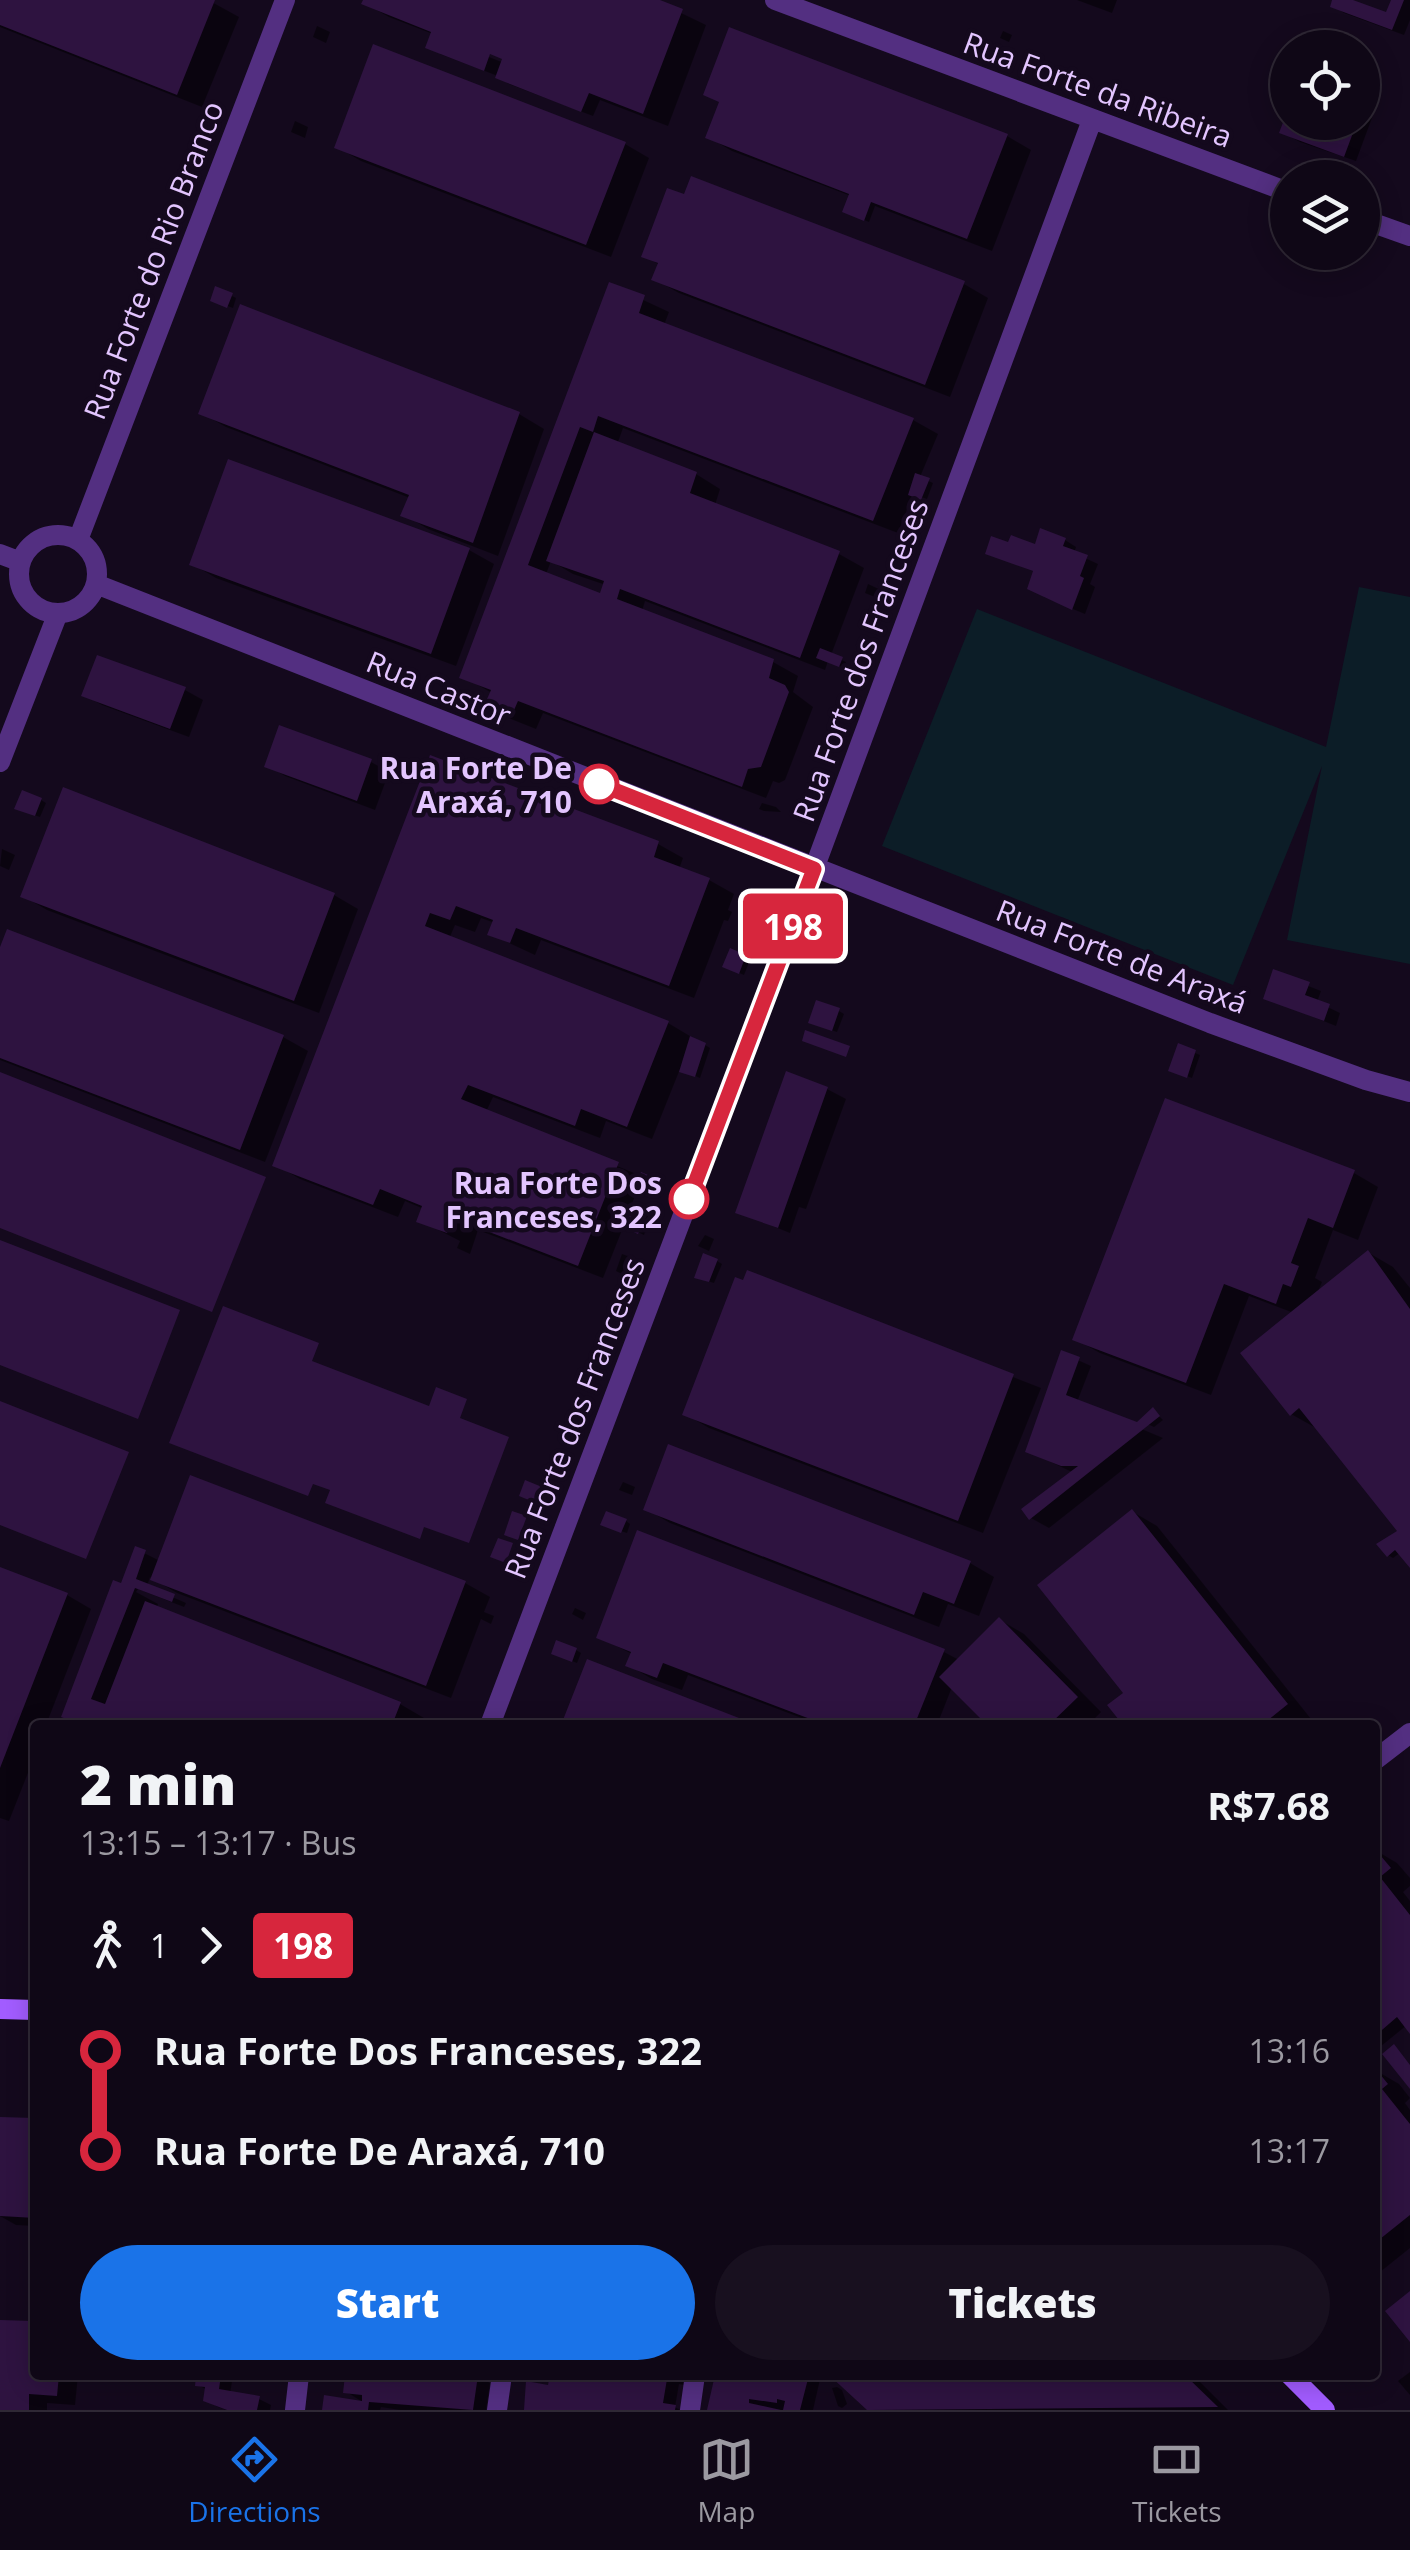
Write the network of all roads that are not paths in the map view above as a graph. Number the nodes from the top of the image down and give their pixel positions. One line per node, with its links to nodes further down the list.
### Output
1 (284, 0): 7 (street, Rua Forte do Rio Branco)
2 (775, 0): 3 (street, Rua Forte da Ribeira)
3 (1092, 120): 4 (street, Rua Forte da Ribeira); 13 (street, Rua Forte dos Franceses)
4 (1270, 185)
5 (1380, 225): 6 (street)
6 (1410, 236)
7 (78, 540): 9 (street); 10 (street)
8 (0, 554): 9 (street)
9 (21, 562): 11 (street)
10 (96, 584): 11 (street); 13 (street, Rua Castor)
11 (58, 613): 12 (street)
12 (0, 762)
13 (814, 869): 14 (street, Rua Forte de Araxá); 15 (street, Rua Forte dos Franceses)
14 (1410, 1092)
15 (492, 1720)
16 (1410, 1733): 17 (street)
17 (1380, 1756)
18 (0, 2009): 19 (street)
19 (30, 2010)
20 (299, 2380): 24 (street)
21 (501, 2380): 25 (street)
22 (695, 2380): 26 (street)
23 (1295, 2380): 27 (street)
24 (294, 2410)
25 (497, 2410)
26 (690, 2410)
27 (1325, 2410)

